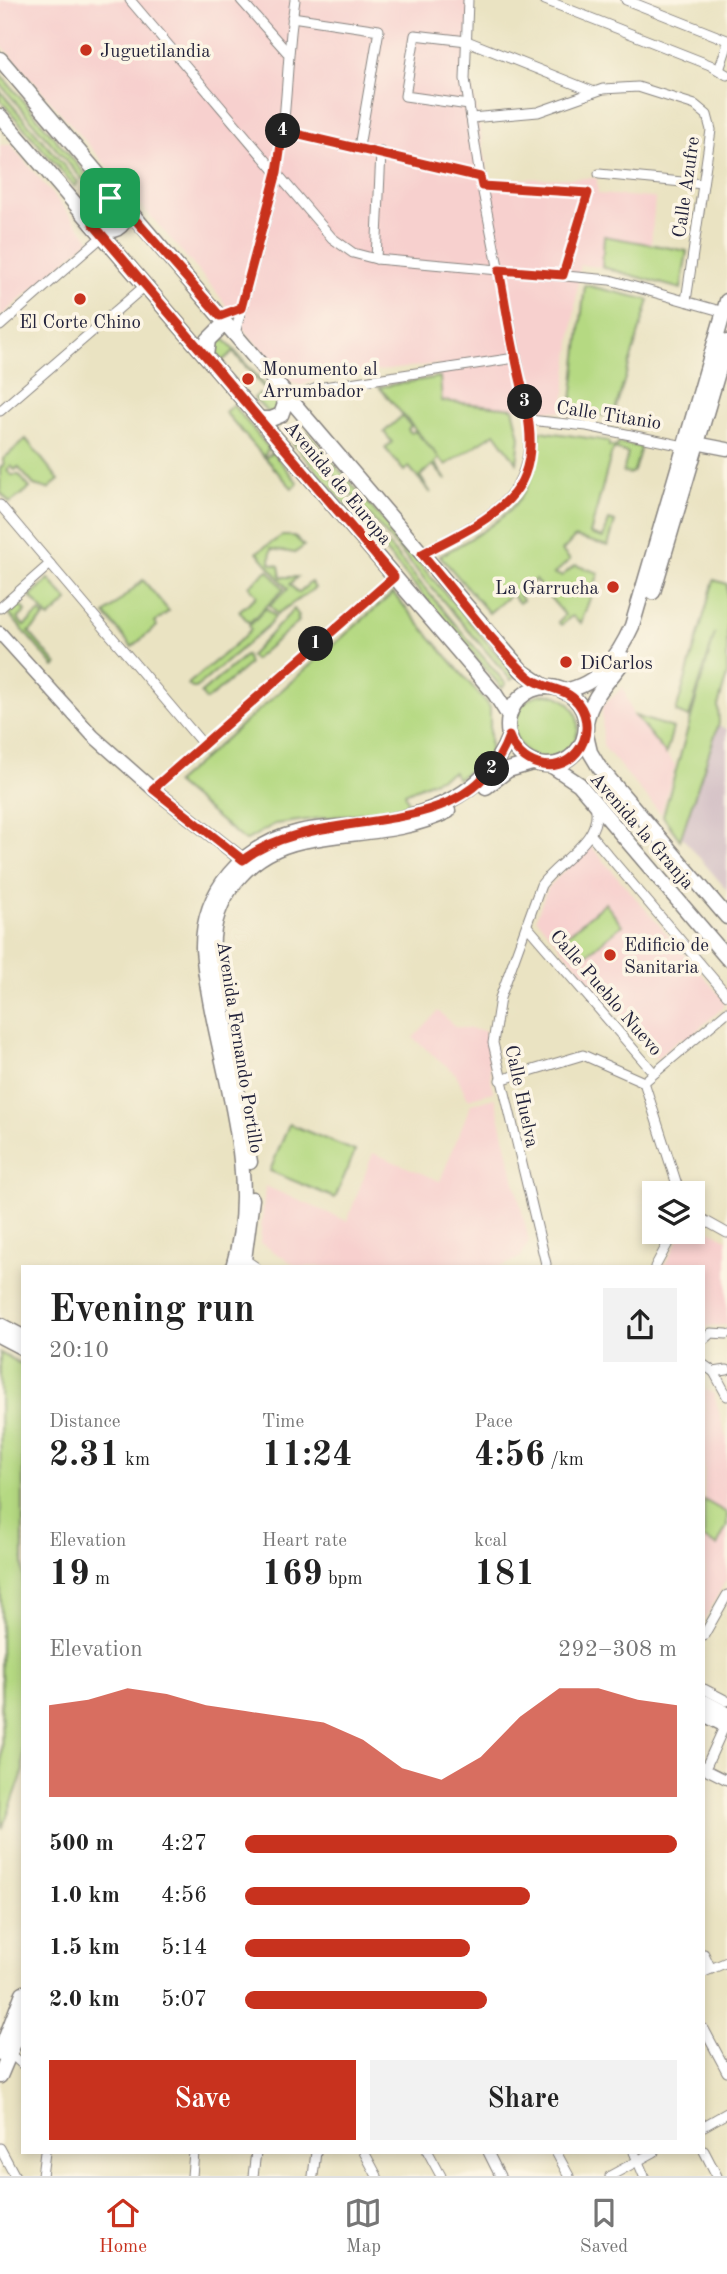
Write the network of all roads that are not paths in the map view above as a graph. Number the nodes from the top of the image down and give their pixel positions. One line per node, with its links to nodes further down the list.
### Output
1 (130, 0): 21 (street)
2 (241, 0): 11 (street)
3 (295, 0): 7 (street)
4 (468, 0): 9 (street)
5 (545, 0): 13 (street)
6 (626, 0): 8 (street)
7 (292, 17): 11 (street); 19 (street)
8 (727, 40)
9 (467, 41): 14 (street); 15 (street); 15 (street)
10 (727, 46): 13 (street)
11 (287, 52): 18 (street)
12 (0, 59): 25 (main road, Avenida de Europa)
13 (723, 72)
14 (592, 91): 17 (street, Calle Azufre); 24 (street, Calle Azufre)
15 (469, 106): 17 (street)
16 (0, 116): 26 (main road, Avenida de Europa)
17 (471, 118): 23 (street)
18 (283, 131): 19 (street); 21 (street)
19 (359, 147): 20 (street)
20 (381, 152): 23 (street); 27 (street)
21 (277, 172): 27 (street); 33 (street)
22 (599, 174): 24 (street)
23 (481, 182): 28 (street); 29 (street)
24 (703, 184): 31 (street, Calle Azufre)
25 (122, 203): 26 (main road); 26 (main road); 35 (main road, Avenida de Europa)
26 (98, 229): 30 (main road, Avenida de Europa); 34 (street)
27 (376, 259): 28 (street)
28 (499, 270): 29 (street); 38 (street)
29 (563, 275): 31 (street)
30 (146, 285): 37 (main road, Avenida de Europa); 41 (street)
31 (686, 301): 32 (street)
32 (725, 306): 45 (main road)
33 (239, 310): 35 (street); 35 (street)
34 (0, 326)
35 (226, 328): 37 (main road); 39 (main road, Avenida de Europa)
36 (727, 342): 45 (main road)
37 (206, 356): 43 (main road, Avenida de Europa)
38 (515, 358): 40 (street); 44 (street)
39 (283, 392): 40 (street); 42 (main road, Avenida de Europa); 43 (main road)
40 (305, 393): 42 (street)
41 (0, 411)
42 (300, 412): 48 (main road, Avenida de Europa)
43 (260, 419): 50 (main road, Avenida de Europa)
44 (529, 420): 45 (street, Calle Titanio); 48 (street)
45 (690, 444): 46 (street); 54 (main road); 56 (main road)
46 (727, 449)
47 (0, 505): 49 (street)
48 (422, 554): 53 (main road, Avenida de Europa)
49 (50, 564): 51 (street); 58 (street)
50 (394, 577): 55 (main road, Avenida de Europa); 58 (street)
51 (0, 608)
52 (0, 633): 61 (street)
53 (546, 687): 54 (main road, Avenida de Europa); 55 (main road)
54 (563, 691): 56 (main road)
55 (509, 716): 57 (main road)
56 (586, 728): 60 (main road); 65 (main road, Avenida la Granja)
57 (509, 736): 59 (main road); 64 (main road, Avenida Fernando Portillo)
58 (202, 743): 61 (street)
59 (532, 763): 60 (main road); 77 (main road, Avenida Fernando Portillo)
60 (552, 766): 62 (main road, Avenida la Granja)
61 (153, 789): 64 (street)
62 (594, 802): 63 (street); 67 (main road, Avenida la Granja)
63 (591, 835): 66 (street, Calle Huelva); 68 (street)
64 (243, 860): 77 (main road, Avenida Fernando Portillo)
65 (727, 917)
66 (527, 926): 70 (street, Calle Pueblo Nuevo); 71 (street, Calle Huelva)
67 (727, 958)
68 (727, 995)
69 (727, 1012): 70 (street, Calle Pueblo Nuevo)
70 (654, 1073): 72 (street)
71 (500, 1080): 72 (street); 78 (street, Calle Huelva)
72 (644, 1082): 73 (street)
73 (676, 1181)
74 (705, 1221): 75 (street)
75 (727, 1233)
76 (667, 1244): 79 (street)
77 (243, 1263)
78 (545, 1265)
79 (656, 1265)
80 (0, 1325): 83 (main road)
81 (727, 1334): 84 (street)
82 (0, 1336): 85 (main road)
83 (21, 1336)
84 (705, 1338)
85 (21, 1348)
86 (727, 1370): 87 (street)
87 (708, 1371): 88 (street)
88 (727, 1396)
89 (727, 1595): 90 (street)
90 (705, 1633)
91 (705, 1690): 92 (street)
92 (727, 1701)
93 (705, 1703): 95 (main road)
94 (705, 1714): 95 (main road)
95 (726, 1722): 96 (street)
96 (727, 1780)
97 (727, 1962): 98 (street)
98 (707, 1971)
99 (21, 2000): 102 (main road)
100 (21, 2025): 102 (main road)
101 (705, 2031): 104 (street)
102 (5, 2053): 103 (street); 105 (main road)
103 (21, 2064)
104 (727, 2072)
105 (0, 2076)
106 (727, 2113): 107 (street)
107 (705, 2125)
108 (0, 2148): 119 (street)
109 (705, 2153): 130 (street)
110 (46, 2154): 120 (street)
111 (194, 2154): 121 (street)
112 (256, 2154): 122 (street)
113 (316, 2154): 123 (street)
114 (366, 2154): 124 (street)
115 (429, 2154): 125 (street)
116 (489, 2154): 126 (street)
117 (557, 2154): 127 (street)
118 (636, 2157): 128 (street); 129 (street)
119 (15, 2176)
120 (42, 2176)
121 (192, 2176)
122 (253, 2176)
123 (313, 2176)
124 (377, 2176)
125 (440, 2176)
126 (500, 2176)
127 (569, 2176)
128 (610, 2176)
129 (644, 2176)
130 (717, 2176)

